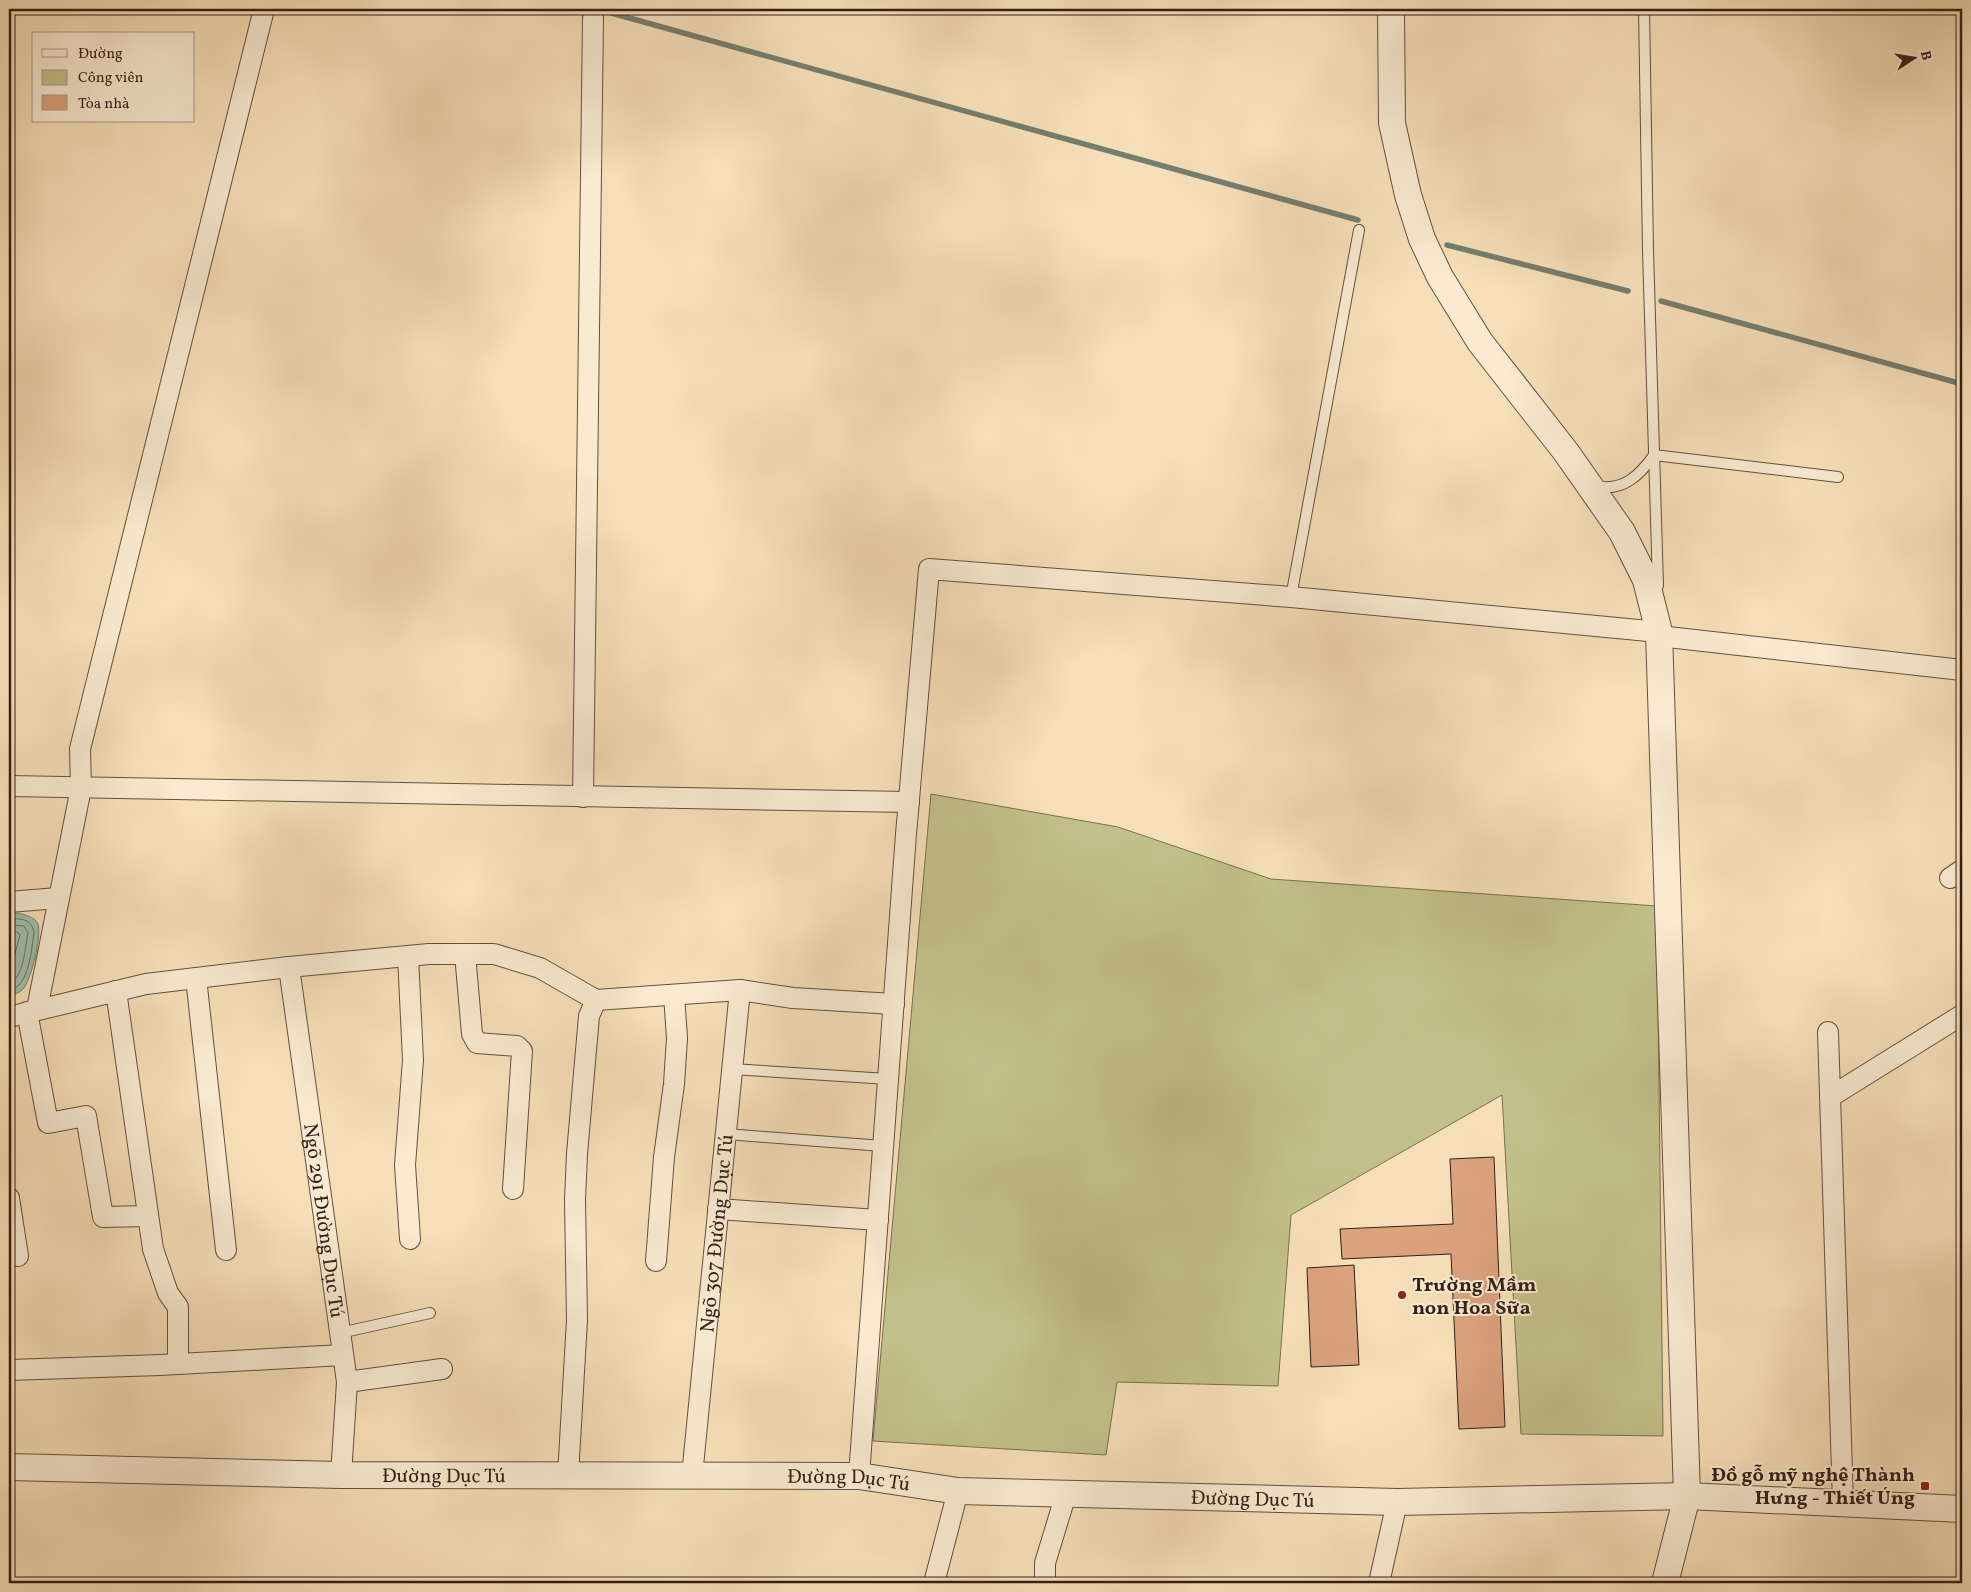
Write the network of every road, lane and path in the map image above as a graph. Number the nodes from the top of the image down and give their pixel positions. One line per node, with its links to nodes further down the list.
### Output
1 (264, 9): 13 (street)
2 (1391, 9): 8 (street)
3 (1644, 9): 6 (lane)
4 (593, 18): 14 (street)
5 (1359, 230): 9 (lane)
6 (1654, 455): 7 (lane); 8 (lane); 10 (lane)
7 (1838, 477)
8 (1590, 485): 10 (street)
9 (1292, 597): 10 (street); 15 (street)
10 (1659, 634): 11 (street); 58 (street)
11 (1962, 670)
12 (9, 786): 13 (street)
13 (81, 788): 14 (street); 16 (street)
14 (583, 797): 15 (street)
15 (909, 802): 26 (street)
16 (58, 898): 17 (street); 27 (street)
17 (9, 902)
18 (465, 954): 19 (street); 25 (street); 35 (street)
19 (408, 956): 20 (street); 40 (street)
20 (289, 967): 21 (street); 45 (street, Ngõ 291 Đường Dục Tú)
21 (196, 978): 23 (street); 41 (street)
22 (740, 990): 24 (street); 26 (street); 30 (street, Ngõ 307 Đường Dục Tú)
23 (116, 991): 27 (street); 38 (street)
24 (674, 994): 25 (street); 43 (street)
25 (596, 1000): 53 (street)
26 (894, 1004): 31 (street)
27 (24, 1013): 38 (street)
28 (1962, 1015): 32 (street)
29 (1828, 1032): 32 (street)
30 (732, 1069): 31 (lane); 33 (street, Ngõ 307 Đường Dục Tú)
31 (888, 1079): 34 (street)
32 (1830, 1097): 60 (street)
33 (726, 1134): 34 (lane); 37 (street, Ngõ 307 Đường Dục Tú)
34 (883, 1146): 39 (street)
35 (513, 1189)
36 (9, 1198): 42 (street)
37 (718, 1209): 39 (street); 54 (street, Ngõ 307 Đường Dục Tú)
38 (147, 1216): 47 (street)
39 (878, 1220): 55 (street)
40 (410, 1239)
41 (226, 1250)
42 (18, 1256)
43 (656, 1261)
44 (430, 1313): 45 (lane)
45 (340, 1333): 46 (street, Ngõ 291 Đường Dục Tú)
46 (343, 1355): 47 (street); 50 (street, Ngõ 291 Đường Dục Tú)
47 (178, 1364): 49 (street)
48 (442, 1369): 50 (street)
49 (9, 1370)
50 (348, 1382): 52 (street, Ngõ 291 Đường Dục Tú)
51 (9, 1467): 52 (street, Đường Dục Tú)
52 (341, 1475): 53 (street, Đường Dục Tú)
53 (568, 1476): 54 (street, Đường Dục Tú)
54 (692, 1476): 55 (street, Đường Dục Tú)
55 (859, 1476): 56 (street, Đường Dục Tú)
56 (958, 1491): 57 (street, Đường Dục Tú); 62 (street)
57 (1066, 1494): 59 (street, Đường Dục Tú); 63 (street)
58 (1687, 1496): 59 (street, Đường Dục Tú); 60 (street, Đường Dục Tú); 65 (street)
59 (1397, 1502): 64 (street)
60 (1842, 1504): 61 (street, Đường Dục Tú)
61 (1962, 1509)
62 (934, 1583)
63 (1045, 1583)
64 (1379, 1583)
65 (1664, 1583)

